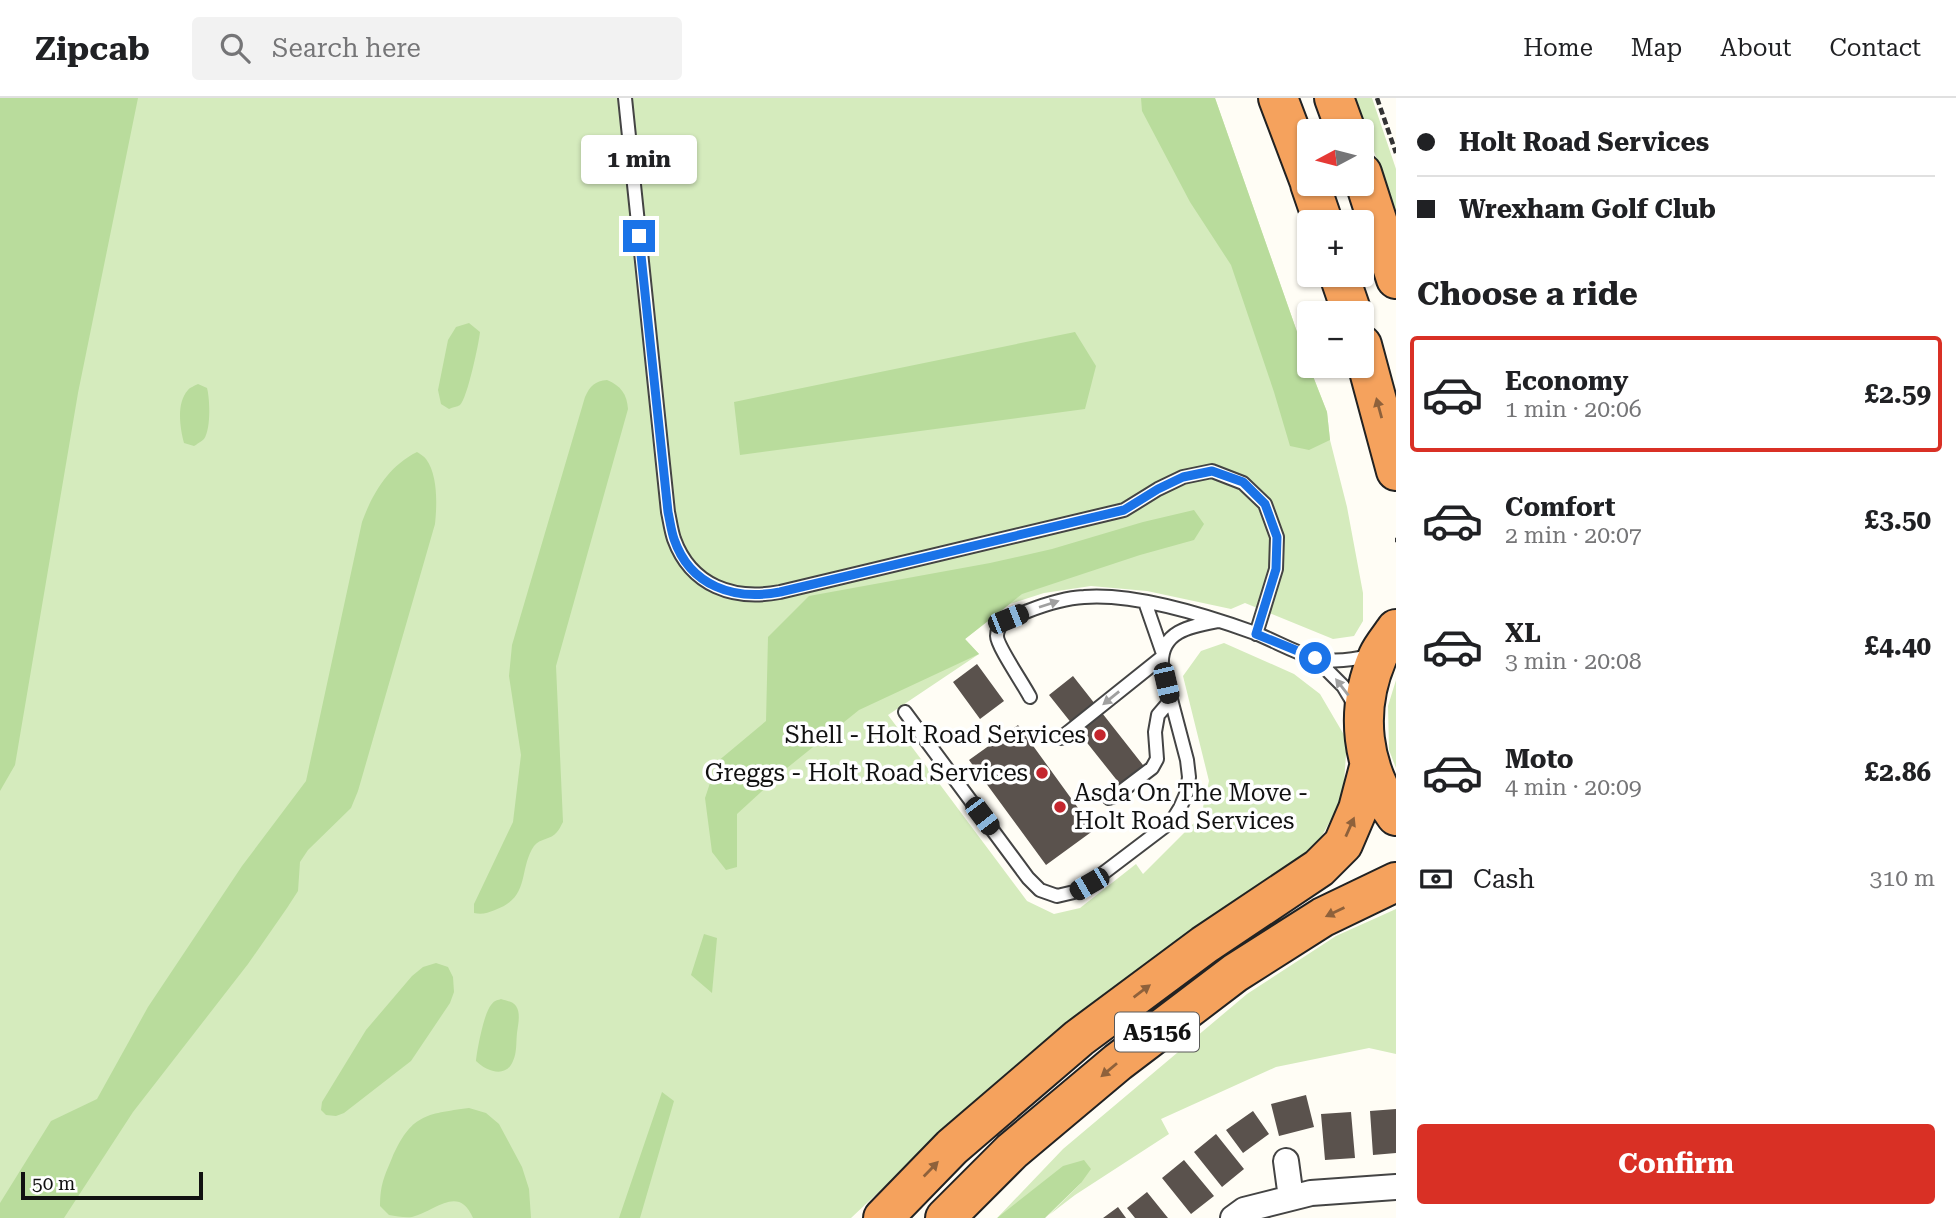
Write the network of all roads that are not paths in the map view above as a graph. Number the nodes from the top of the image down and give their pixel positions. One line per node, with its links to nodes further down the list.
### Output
1 (625, 98): 12 (lane)
2 (1278, 98): 5 (highway)
3 (1334, 98): 4 (highway)
4 (1342, 119)
5 (1297, 148)
6 (1369, 196): 7 (highway)
7 (1396, 279)
8 (1371, 378): 9 (highway, one-way to 8)
9 (1396, 471)
10 (1144, 602): 11 (lane); 14 (lane); 16 (lane, one-way to 10)
11 (1218, 621): 12 (lane); 14 (lane)
12 (1256, 634): 15 (lane)
13 (1387, 641): 15 (lane); 19 (highway)
14 (1162, 654): 17 (lane); 20 (lane, one-way to 20)
15 (1315, 658): 19 (lane, one-way to 15)
16 (1030, 697)
17 (1170, 701): 18 (lane); 22 (lane)
18 (905, 712)
19 (1363, 719): 21 (highway)
20 (1061, 738)
21 (1369, 767): 23 (highway); 28 (highway, A5156, one-way to 21)
22 (1109, 798)
23 (1396, 816)
24 (1396, 882): 29 (highway, A5156, one-way to 29)
25 (1286, 1161): 27 (street)
26 (1396, 1187): 27 (street)
27 (1292, 1198): 30 (street)
28 (883, 1218)
29 (945, 1218)
30 (1233, 1218)

